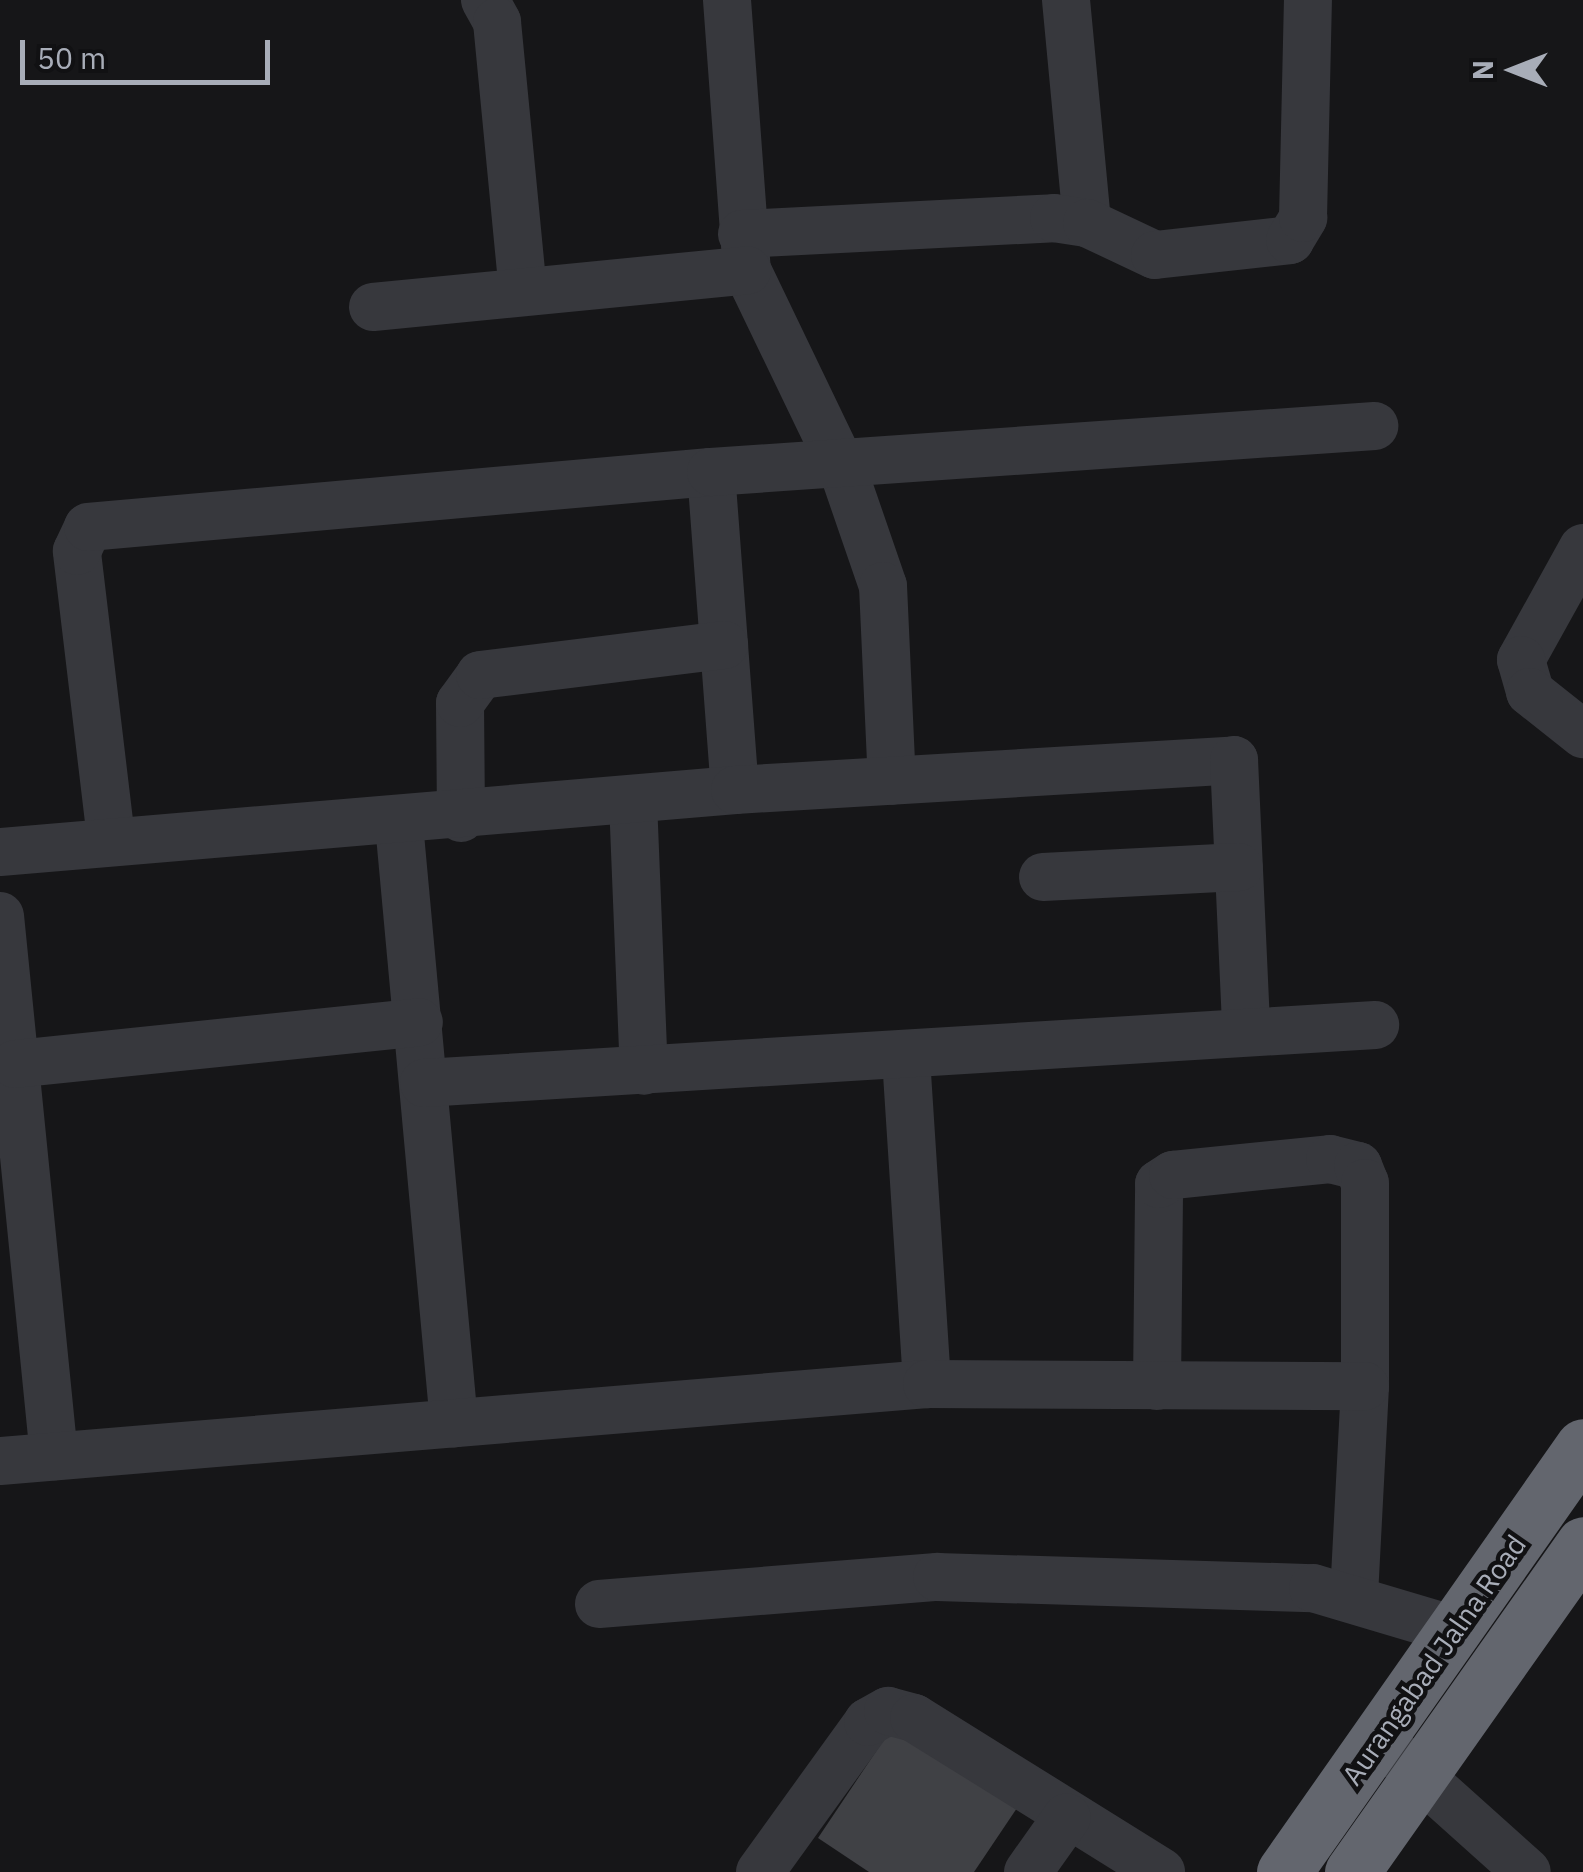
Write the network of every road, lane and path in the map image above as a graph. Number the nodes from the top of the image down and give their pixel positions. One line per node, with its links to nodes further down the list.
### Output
1 (485, 0): 7 (street)
2 (726, 0): 6 (street)
3 (1066, 0): 5 (street)
4 (1308, 0): 5 (street)
5 (1087, 223): 6 (street)
6 (744, 252): 7 (street); 10 (street)
7 (523, 292): 8 (street)
8 (372, 308)
9 (1374, 426): 10 (street)
10 (842, 468): 11 (street); 15 (street)
11 (711, 472): 13 (street); 20 (street)
12 (1583, 548): 14 (street)
13 (724, 645): 16 (street); 18 (street)
14 (1583, 734)
15 (892, 781): 16 (street); 22 (street)
16 (735, 790): 17 (street)
17 (633, 802): 18 (street); 30 (street)
18 (461, 818): 19 (street)
19 (399, 824): 20 (street); 25 (street)
20 (111, 838): 21 (street)
21 (0, 852)
22 (1239, 867): 23 (street); 27 (street)
23 (1043, 877)
24 (0, 916): 29 (street)
25 (419, 1022): 29 (street); 31 (street)
26 (1375, 1025): 27 (street)
27 (1246, 1028): 28 (street)
28 (906, 1058): 30 (street); 32 (street)
29 (15, 1064): 37 (street)
30 (644, 1071): 31 (street)
31 (424, 1083): 35 (street)
32 (928, 1384): 33 (street); 35 (street)
33 (1157, 1386): 34 (street); 34 (street)
34 (1365, 1386): 40 (street)
35 (454, 1423): 37 (street)
36 (1583, 1446): 42 (highway, Aurangabad Jalna Road)
37 (54, 1456): 38 (street)
38 (0, 1461)
39 (1583, 1544): 44 (highway, Aurangabad Jalna Road)
40 (1354, 1595): 41 (street); 42 (street)
41 (599, 1604)
42 (1457, 1630): 43 (highway, Aurangabad Jalna Road)
43 (1378, 1739): 44 (street); 49 (highway, Aurangabad Jalna Road)
44 (1419, 1777): 50 (highway, Aurangabad Jalna Road); 51 (street)
45 (1068, 1817): 46 (street); 47 (street); 48 (street)
46 (760, 1872)
47 (1028, 1872)
48 (1162, 1872)
49 (1284, 1872)
50 (1352, 1872)
51 (1527, 1872)

